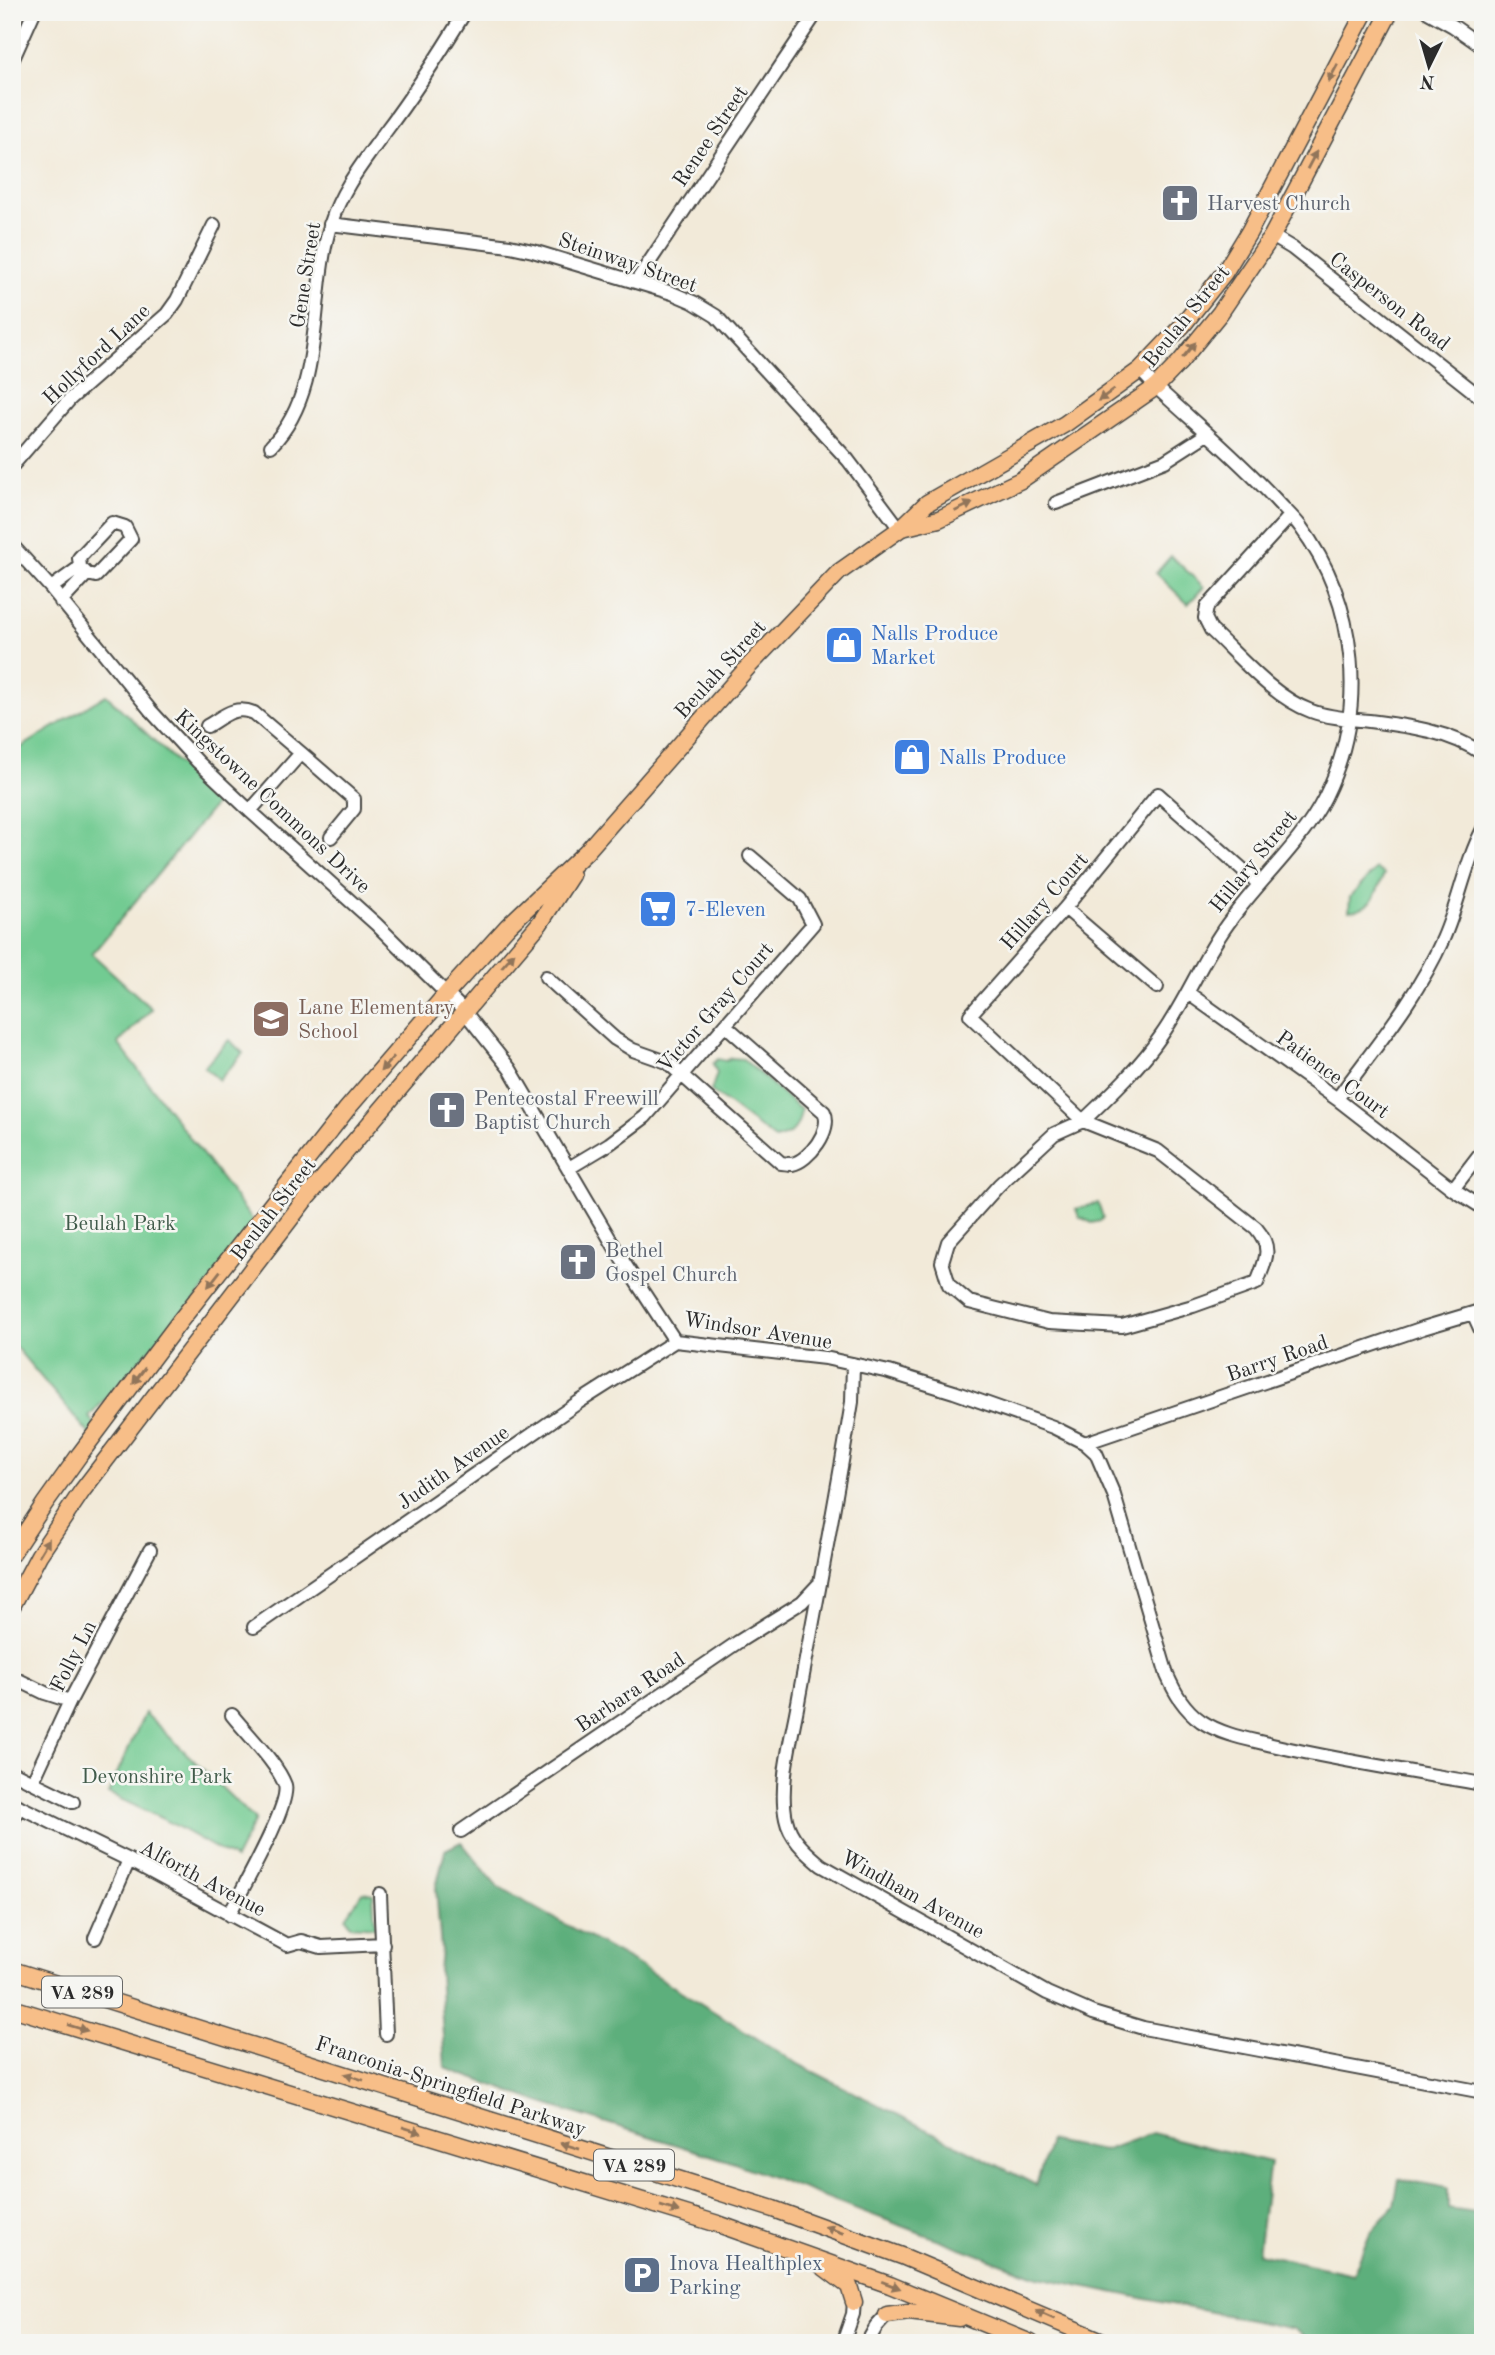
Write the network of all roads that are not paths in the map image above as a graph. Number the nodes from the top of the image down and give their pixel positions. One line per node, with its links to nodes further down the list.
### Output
1 (34, 12): 8 (street)
2 (465, 12): 9 (street, Gene Street)
3 (817, 12): 12 (street, Renee Street)
4 (1365, 12): 13 (main road, Beulah Street, one-way to 13)
5 (1390, 12): 11 (main road, Beulah Street, one-way to 5)
6 (1429, 12): 7 (street)
7 (1483, 47)
8 (12, 61)
9 (330, 224): 12 (street, Steinway Street); 17 (street, Gene Street)
10 (214, 225): 18 (street, Hollyford Lane)
11 (1272, 236): 14 (main road, Beulah Street, one-way to 11); 15 (street, Casperson Road)
12 (636, 282): 21 (street, Steinway Street)
13 (1140, 370): 14 (street, Hillary Street); 21 (main road, Beulah Street, one-way to 21)
14 (1156, 387): 16 (street, Hillary Street); 21 (main road, Beulah Street, one-way to 14)
15 (1483, 399)
16 (1207, 434): 19 (street); 20 (street, Hillary Street)
17 (271, 446)
18 (12, 466)
19 (1056, 503)
20 (1290, 516): 25 (street, Hillary Street); 25 (street)
21 (900, 529): 32 (main road, Beulah Street)
22 (12, 545): 23 (street, Kingstowne Commons Drive)
23 (51, 588): 24 (street, Kingstowne Commons Drive); 24 (street)
24 (61, 602): 29 (street, Kingstowne Commons Drive)
25 (1349, 719): 28 (street); 34 (street, Hillary Street)
26 (207, 726): 27 (street)
27 (301, 753): 29 (street); 31 (street)
28 (1483, 754)
29 (250, 811): 38 (street, Kingstowne Commons Drive)
30 (1483, 828): 43 (street)
31 (331, 837)
32 (586, 852): 38 (main road, Beulah Street); 40 (main road, Beulah Street, one-way to 32)
33 (750, 856): 41 (street, Victor Gray Court)
34 (1259, 884): 35 (street, Hillary Court); 39 (street, Hillary Street)
35 (1065, 908): 37 (street); 44 (street, Hillary Court)
36 (546, 977): 42 (street)
37 (1157, 987)
38 (447, 993): 40 (street, Kingstowne Commons Drive); 55 (main road, Beulah Street, one-way to 55)
39 (1188, 993): 43 (street, Patience Court); 44 (street, Hillary Street)
40 (464, 1012): 46 (street, Windsor Avenue); 57 (main road, Beulah Street, one-way to 40)
41 (725, 1025): 42 (street, Victor Gray Court); 42 (street)
42 (680, 1075): 46 (street, Victor Gray Court)
43 (1337, 1099): 47 (street, Patience Court)
44 (1083, 1121): 44 (street, Hillary Street)
45 (1483, 1150): 47 (street)
46 (569, 1168): 51 (street, Windsor Avenue)
47 (1453, 1189): 48 (street, Patience Court)
48 (1483, 1208)
49 (1478, 1312): 50 (street); 53 (street, Barry Road)
50 (1483, 1335)
51 (675, 1340): 52 (street, Windsor Avenue); 58 (street, Judith Avenue)
52 (853, 1364): 53 (street, Windsor Avenue); 56 (street, Windham Avenue)
53 (1085, 1443): 64 (street)
54 (150, 1550): 60 (street, Folly Ln)
55 (12, 1553)
56 (818, 1584): 68 (street, Barbara Road); 77 (street, Windham Avenue)
57 (12, 1606)
58 (254, 1626)
59 (12, 1677): 60 (street)
60 (70, 1701): 63 (street, Folly Ln)
61 (232, 1715): 71 (street)
62 (12, 1772): 63 (street)
63 (33, 1781): 65 (street)
64 (1483, 1784)
65 (73, 1802)
66 (16, 1805): 67 (street); 69 (street, Alforth Avenue)
67 (12, 1823)
68 (461, 1831)
69 (129, 1860): 71 (street, Alforth Avenue); 72 (street)
70 (380, 1894): 73 (street)
71 (229, 1915): 73 (street, Alforth Avenue)
72 (95, 1938)
73 (383, 1944): 76 (street)
74 (12, 1970): 85 (main road, Franconia-Springfield Parkway / VA 289, one-way to 74)
75 (12, 2008): 78 (main road, VA 289, one-way to 78)
76 (386, 2034)
77 (1483, 2092)
78 (804, 2253): 79 (main road); 81 (main road, VA 289, one-way to 81)
79 (854, 2302): 82 (street)
80 (887, 2315): 81 (main road); 83 (street)
81 (979, 2321): 84 (main road, VA 289)
82 (843, 2343)
83 (867, 2343)
84 (1031, 2343)
85 (1107, 2343)

